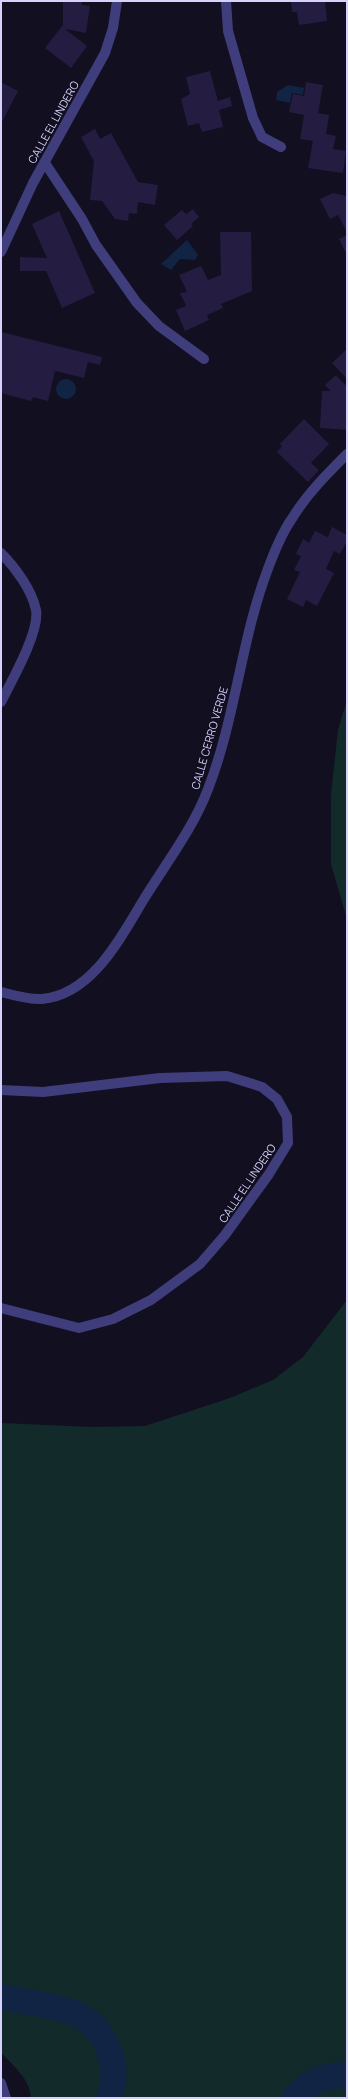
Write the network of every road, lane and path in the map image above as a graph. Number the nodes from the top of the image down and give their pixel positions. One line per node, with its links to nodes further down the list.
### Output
1 (117, 1): 4 (street, CALLE EL LINDERO)
2 (226, 1): 3 (street)
3 (281, 147)
4 (45, 163): 5 (street, CALLE EL LINDERO); 6 (street)
5 (1, 252)
6 (204, 359)
7 (347, 454): 10 (street, CALLE CERRO VERDE)
8 (1, 553): 9 (street)
9 (1, 702)
10 (1, 992)
11 (1, 1090): 12 (street, CALLE EL LINDERO)
12 (1, 1308)
13 (1, 2083): 14 (street)
14 (6, 2098)

